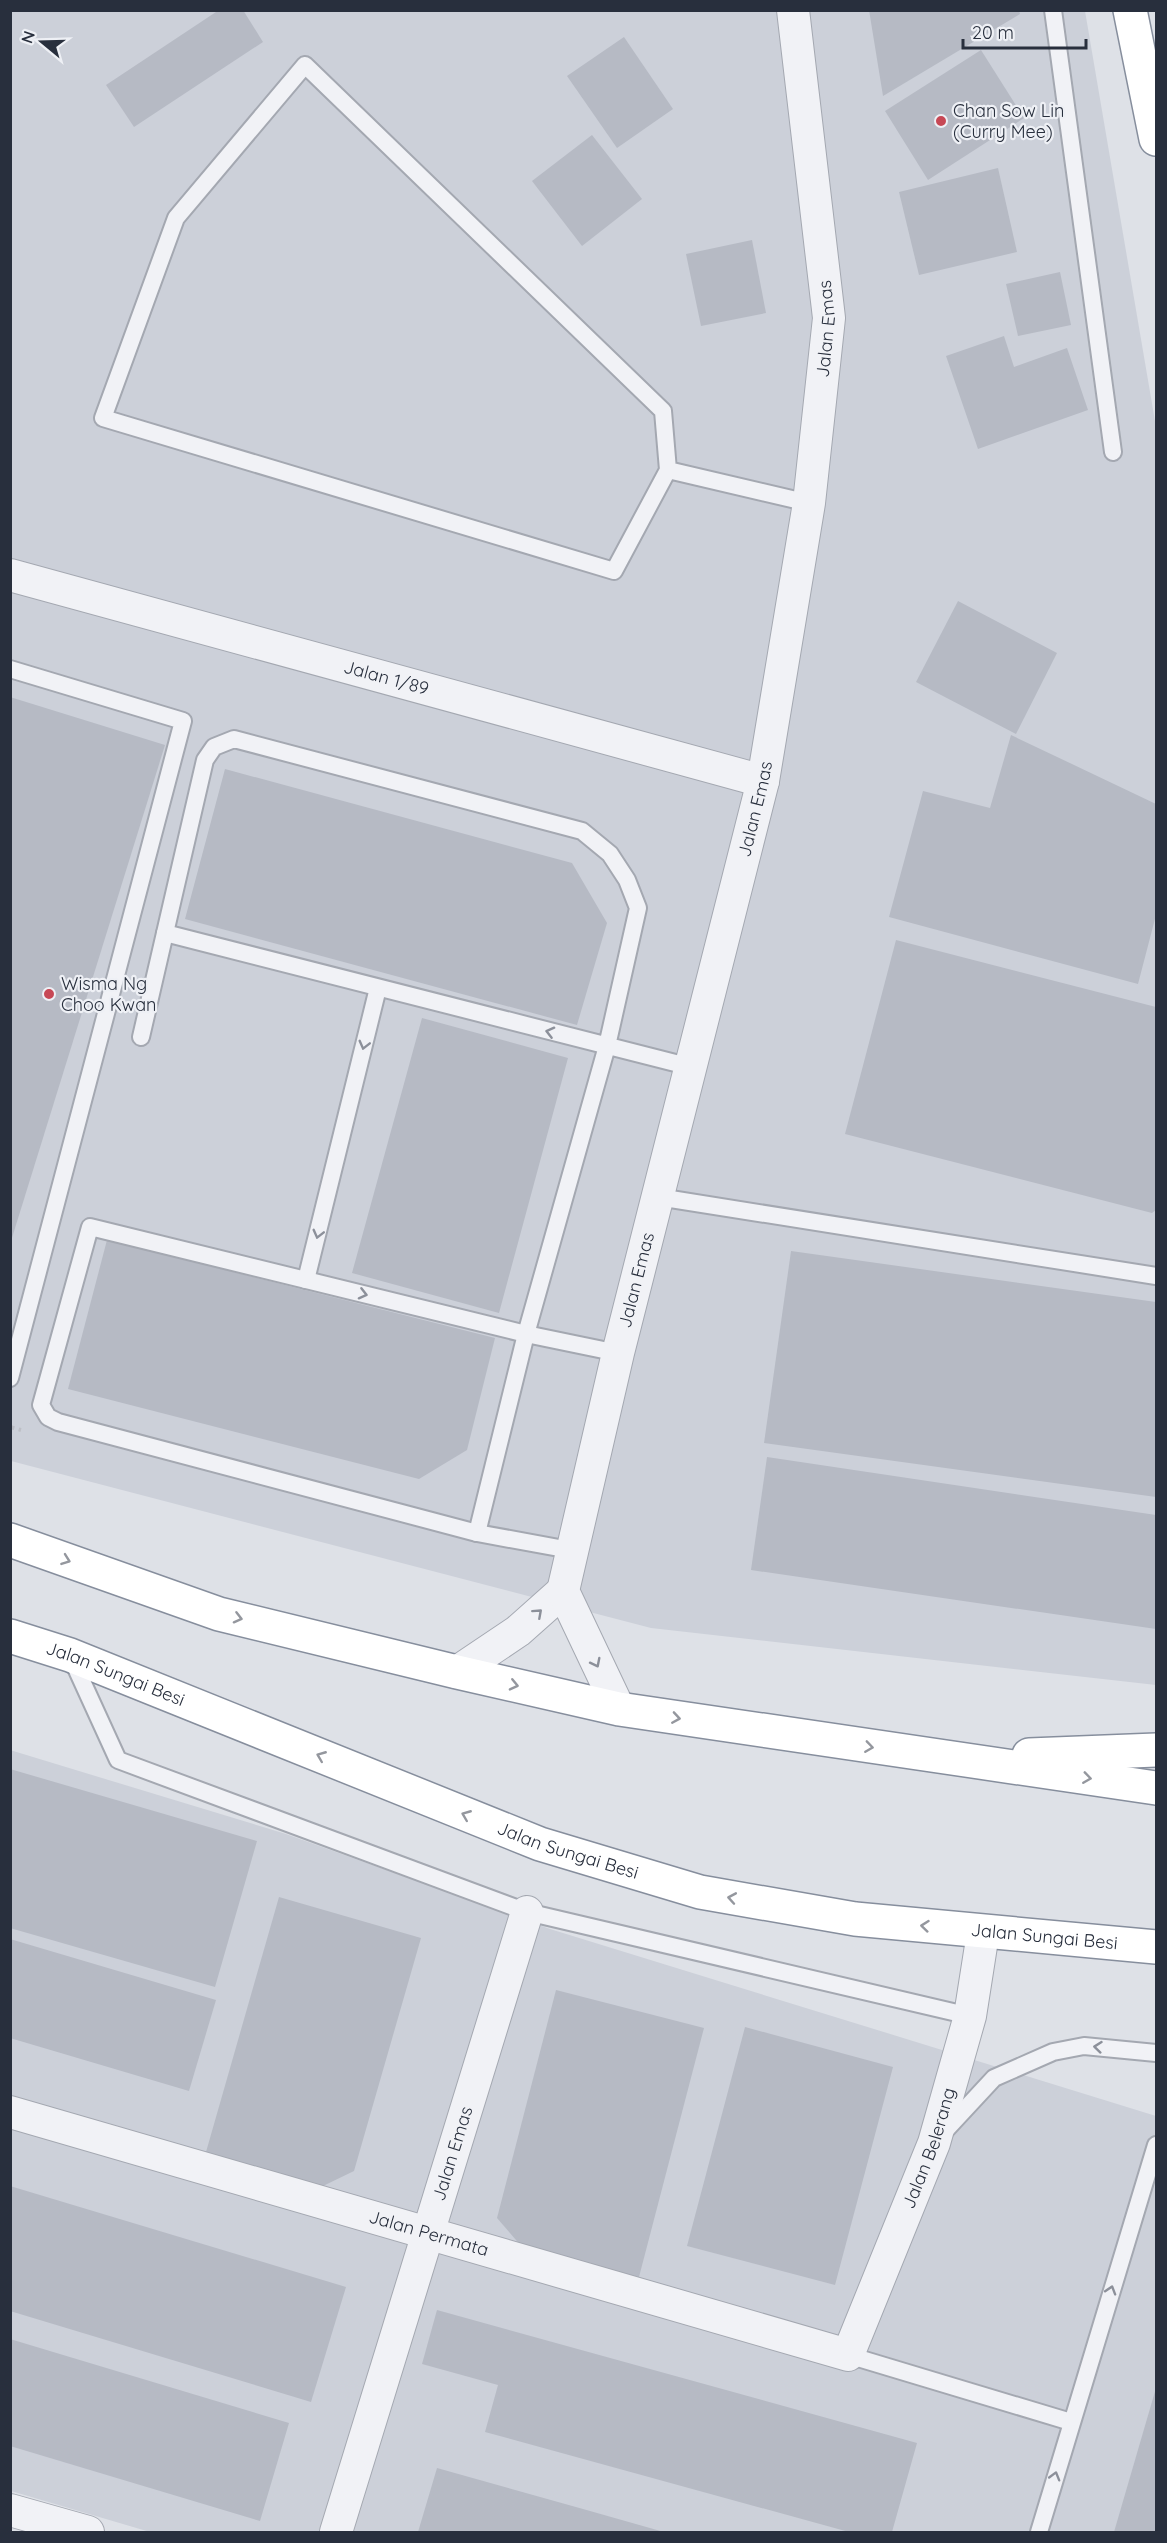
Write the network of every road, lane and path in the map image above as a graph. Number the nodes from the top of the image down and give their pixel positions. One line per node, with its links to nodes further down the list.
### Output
1 (793, 10): 7 (street, Jalan Emas)
2 (1053, 10): 5 (lane)
3 (1130, 10): 4 (highway)
4 (1156, 139)
5 (1113, 452)
6 (668, 470): 6 (lane); 7 (lane)
7 (809, 503): 10 (street, Jalan Emas)
8 (10, 575): 10 (street, Jalan 1/89)
9 (10, 669): 21 (lane)
10 (763, 781): 15 (street, Jalan Emas)
11 (165, 933): 12 (lane); 13 (lane); 14 (lane)
12 (378, 988): 14 (lane, one-way to 12); 18 (lane, one-way to 18)
13 (141, 1037)
14 (607, 1046): 15 (lane); 19 (lane)
15 (691, 1067): 16 (street, Jalan Emas)
16 (658, 1197): 17 (lane); 20 (street, Jalan Emas)
17 (1156, 1276)
18 (306, 1280): 19 (lane, one-way to 19); 22 (lane)
19 (526, 1334): 20 (lane); 22 (lane)
20 (618, 1353): 24 (street, Jalan Emas)
21 (10, 1378)
22 (477, 1533): 24 (lane)
23 (10, 1540): 28 (highway, one-way to 28)
24 (570, 1551): 25 (street, Jalan Emas)
25 (563, 1591): 28 (street, one-way to 25); 29 (street, one-way to 29)
26 (10, 1636): 27 (highway, Jalan Sungai Besi)
27 (70, 1655): 33 (lane); 34 (highway, Jalan Sungai Besi, one-way to 27)
28 (457, 1672): 29 (highway, one-way to 29)
29 (619, 1709): 31 (highway, one-way to 31)
30 (1156, 1750): 31 (highway)
31 (946, 1758): 32 (highway, one-way to 32)
32 (1156, 1788)
33 (527, 1912): 36 (lane); 41 (street, Jalan Emas)
34 (983, 1933): 35 (highway, Jalan Sungai Besi); 36 (street, Jalan Belerang)
35 (1156, 1947)
36 (970, 2016): 39 (street, Jalan Belerang)
37 (1156, 2054): 39 (lane, one-way to 39)
38 (10, 2112): 41 (street, Jalan Permata)
39 (934, 2143): 42 (street, Jalan Belerang)
40 (1156, 2145): 43 (lane, one-way to 40)
41 (429, 2233): 42 (street, Jalan Permata); 46 (street, Jalan Emas)
42 (848, 2355): 43 (lane)
43 (1071, 2422): 47 (lane, one-way to 43)
44 (10, 2510): 45 (street)
45 (88, 2532)
46 (336, 2532)
47 (1038, 2532)

